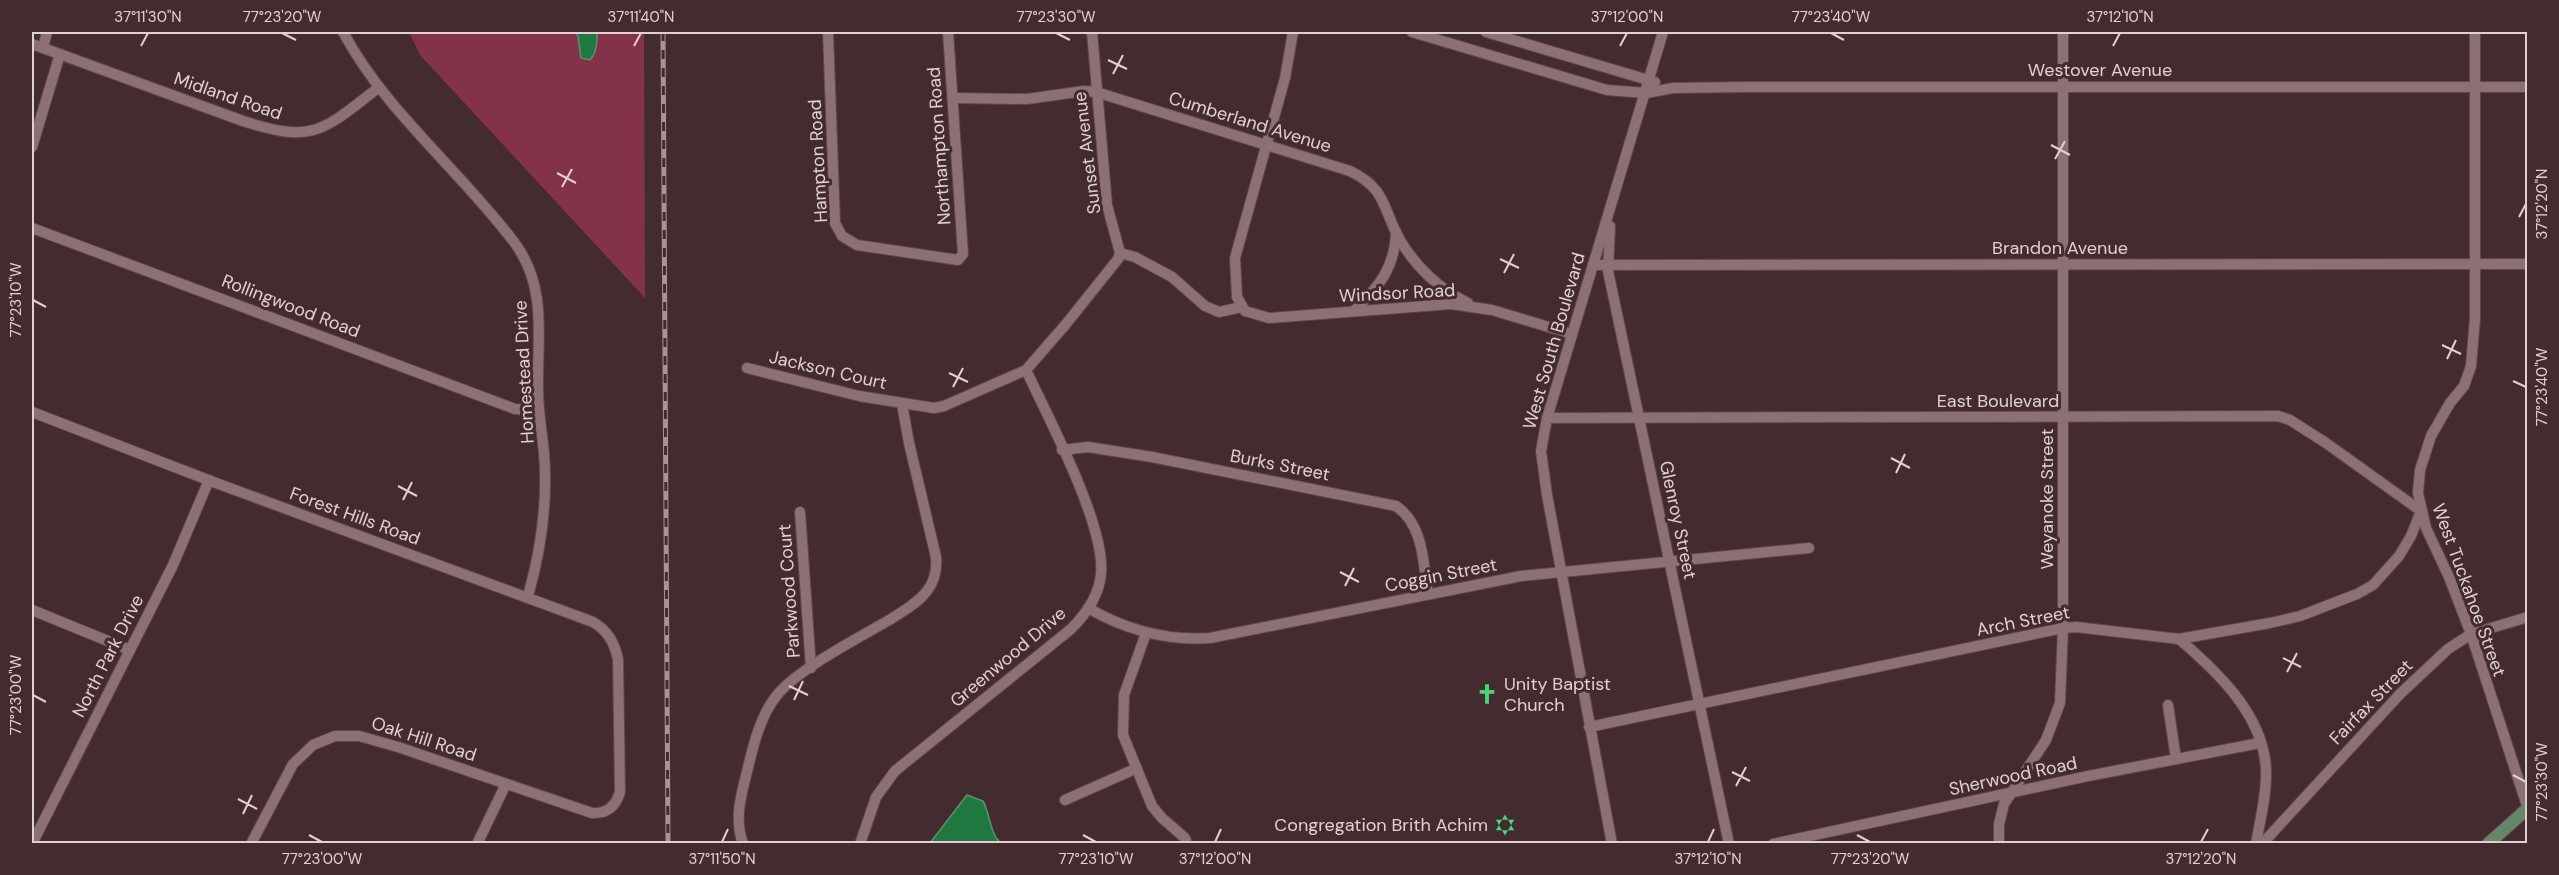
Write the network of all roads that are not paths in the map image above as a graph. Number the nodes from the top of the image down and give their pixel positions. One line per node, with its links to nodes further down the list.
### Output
1 (47, 32): 13 (street)
2 (343, 32): 19 (street, Homestead Drive)
3 (828, 32): 30 (street, Hampton Road)
4 (948, 32): 23 (street, Northampton Road)
5 (1092, 32): 21 (street, Sunset Avenue)
6 (1293, 32): 24 (street)
7 (1412, 32): 22 (street, Westover Avenue)
8 (1486, 32): 15 (street, Westover Avenue)
9 (1664, 32): 15 (street, West South Boulevard)
10 (2063, 32): 16 (street, Weyanoke Street)
11 (2475, 32): 17 (street, West Tuckahoe Street)
12 (32, 44): 13 (street)
13 (43, 48): 14 (street, Midland Road)
14 (60, 54): 19 (street, Midland Road); 25 (street)
15 (1649, 80): 20 (street, Westover Avenue); 22 (street, West South Boulevard)
16 (2063, 87): 17 (street, Westover Avenue); 20 (street, Westover Avenue); 31 (street, Weyanoke Street)
17 (2475, 87): 18 (street, Westover Avenue); 34 (street, West Tuckahoe Street)
18 (2528, 87)
19 (378, 88): 43 (street, Homestead Drive)
20 (1673, 88): 22 (street, Westover Avenue)
21 (1096, 92): 23 (street, Cumberland Avenue); 24 (street, Cumberland Avenue); 29 (street, Sunset Avenue)
22 (1646, 93): 26 (street, West South Boulevard)
23 (953, 98): 30 (street, Northampton Road)
24 (1266, 145): 28 (street, Cumberland Avenue); 37 (street)
25 (32, 147)
26 (1612, 203): 33 (street, West South Boulevard); 35 (street, Glenroy Street)
27 (32, 228): 43 (street, Rollingwood Road)
28 (1396, 232): 36 (street, Cumberland Avenue); 38 (street)
29 (1120, 253): 37 (street); 41 (street)
30 (961, 258)
31 (2064, 264): 34 (street, Brandon Avenue); 35 (street, Brandon Avenue); 45 (street, Weyanoke Street)
32 (2528, 264): 34 (street, Brandon Avenue)
33 (1593, 265): 35 (street, Brandon Avenue); 39 (street, West South Boulevard)
34 (2475, 265): 50 (street, West Tuckahoe Street)
35 (1608, 266): 47 (street, Glenroy Street)
36 (1474, 306): 38 (street, Windsor Road); 39 (street, Windsor Road)
37 (1242, 307): 38 (street, Windsor Road)
38 (1354, 311)
39 (1572, 334): 46 (street, West South Boulevard)
40 (747, 368): 42 (street, Jackson Court)
41 (1026, 370): 42 (street, Jackson Court); 48 (street, Greenwood Drive)
42 (902, 404): 65 (street)
43 (539, 411): 56 (street, Homestead Drive)
44 (32, 412): 49 (street, Forest Hills Road)
45 (2063, 417): 47 (street, East Boulevard); 50 (street, East Boulevard); 60 (street, Weyanoke Street)
46 (1547, 418): 47 (street, East Boulevard); 54 (street, West South Boulevard)
47 (1639, 418): 53 (street, Glenroy Street)
48 (1062, 450): 55 (street, Burks Street); 57 (street, Greenwood Drive)
49 (209, 480): 56 (street, Forest Hills Road); 64 (street, North Park Drive)
50 (2421, 511): 62 (street, West Tuckahoe Street); 63 (street, Arch Street)
51 (800, 512): 65 (street, Parkwood Court)
52 (1809, 548): 53 (street, Coggin Street)
53 (1670, 560): 54 (street, Coggin Street); 66 (street, Glenroy Street)
54 (1560, 572): 55 (street, Coggin Street); 68 (street, West South Boulevard)
55 (1428, 594): 61 (street, Coggin Street)
56 (528, 597): 75 (street, Forest Hills Road)
57 (1088, 608): 61 (street, Coggin Street); 83 (street, Greenwood Drive)
58 (32, 610): 64 (street)
59 (2528, 617): 62 (street, Fairfax Street)
60 (2063, 628): 63 (street, Arch Street); 66 (street, Arch Street); 73 (street, Weyanoke Street)
61 (1146, 633): 71 (street)
62 (2471, 634): 76 (street, West Tuckahoe Street); 90 (street, Fairfax Street)
63 (2180, 639): 69 (street)
64 (130, 650): 78 (street, North Park Drive)
65 (811, 668): 82 (street)
66 (1700, 704): 68 (street, Arch Street); 86 (street, Glenroy Street)
67 (2168, 705): 70 (street)
68 (1589, 727): 85 (street, West South Boulevard)
69 (2260, 743): 70 (street, Sherwood Road); 89 (street)
70 (2176, 759): 73 (street, Sherwood Road)
71 (1135, 769): 74 (street); 84 (street)
72 (506, 784): 75 (street, Oak Hill Road); 80 (street, Oak Hill Road); 81 (street)
73 (2012, 794): 87 (street, Sherwood Road); 88 (street, Weyanoke Street)
74 (1065, 800)
75 (567, 804)
76 (2527, 808): 91 (main road)
77 (32, 818): 78 (street)
78 (43, 822): 79 (street, North Park Drive)
79 (32, 843)
80 (251, 843)
81 (477, 843)
82 (743, 843)
83 (860, 843)
84 (1187, 843)
85 (1612, 843)
86 (1729, 843)
87 (1773, 843)
88 (1999, 843)
89 (2256, 843)
90 (2262, 843)
91 (2488, 843)

